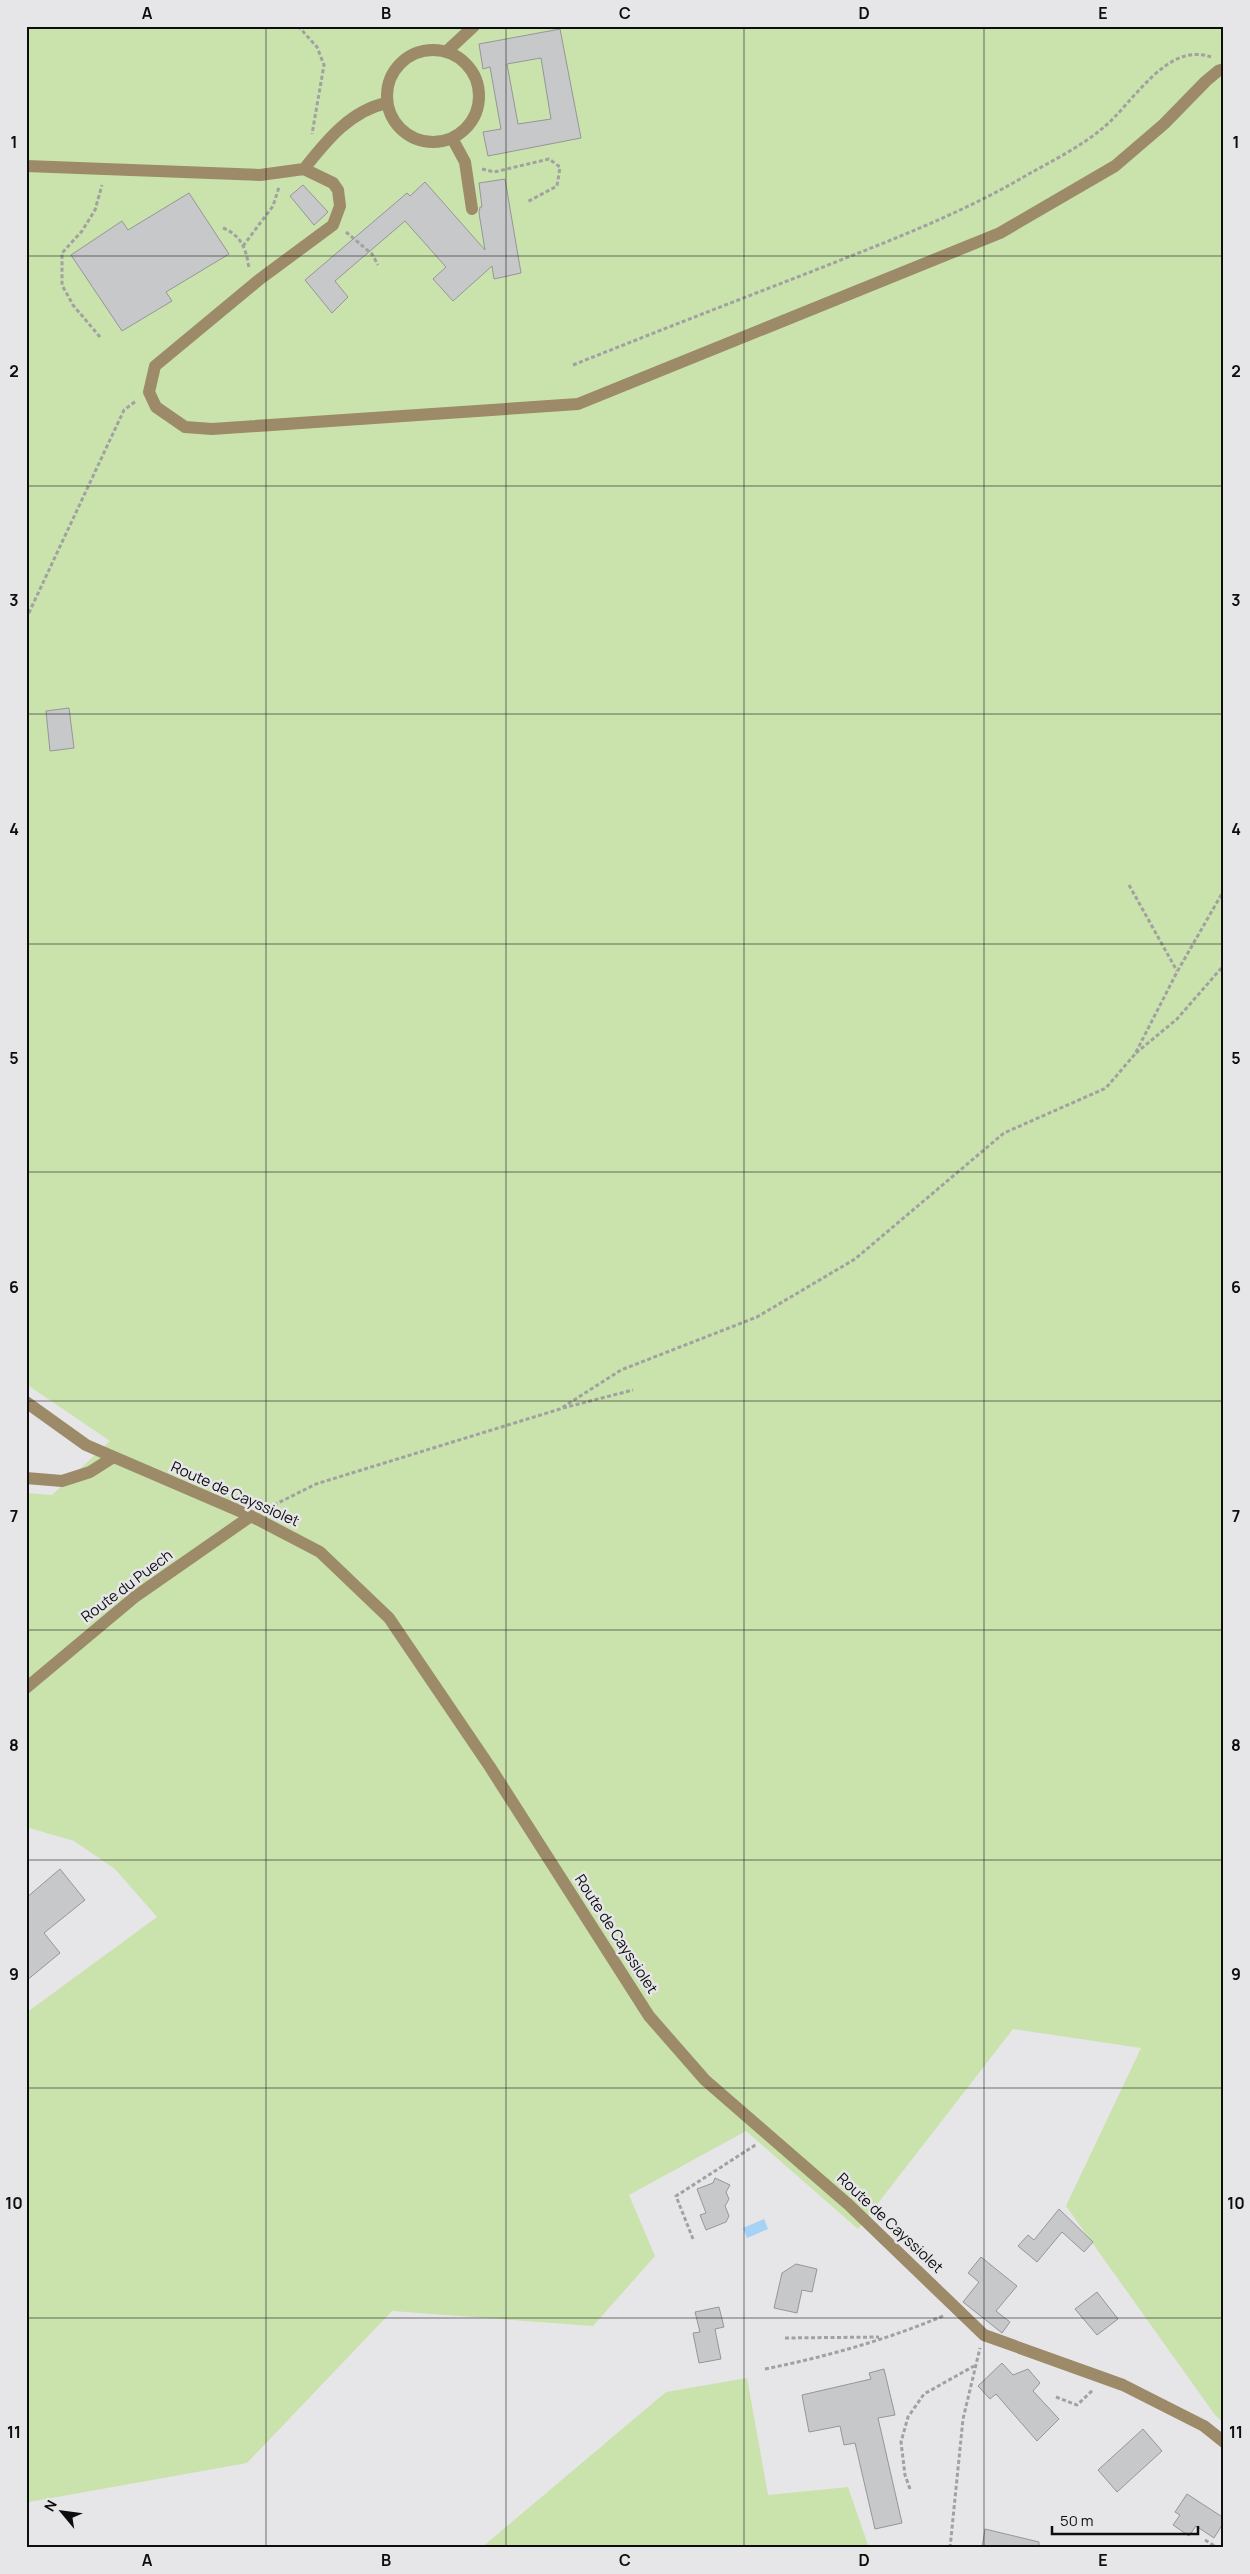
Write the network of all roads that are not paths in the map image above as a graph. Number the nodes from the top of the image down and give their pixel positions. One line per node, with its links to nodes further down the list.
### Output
1 (474, 26): 2 (street)
2 (446, 52): 4 (street); 5 (street)
3 (1224, 69): 7 (street)
4 (387, 103): 5 (street); 7 (street)
5 (452, 138): 8 (street)
6 (26, 166): 7 (street)
7 (304, 169)
8 (472, 208)
9 (26, 1402): 10 (street, Route de Cayssiolet)
10 (112, 1458): 11 (street); 12 (street, Route de Cayssiolet)
11 (26, 1478)
12 (251, 1516): 13 (street, Route du Puech); 14 (street, Route de Cayssiolet)
13 (26, 1688)
14 (1224, 2442)

